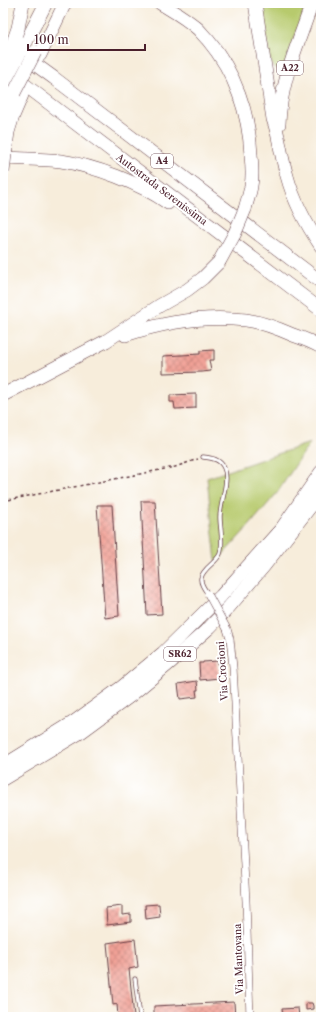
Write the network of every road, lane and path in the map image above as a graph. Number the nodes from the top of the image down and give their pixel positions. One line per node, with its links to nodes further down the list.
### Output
1 (23, 3): 11 (highway, bridge)
2 (46, 3): 11 (highway, bridge)
3 (61, 3): 9 (highway)
4 (65, 3): 9 (highway)
5 (160, 3): 21 (highway, bridge)
6 (256, 3): 14 (highway, A22)
7 (312, 3): 14 (highway, A22)
8 (3, 41): 18 (highway, A4)
9 (38, 53): 12 (highway, bridge)
10 (3, 68): 19 (highway, Autostrada Serenissima / A4)
11 (3, 80)
12 (18, 94): 13 (highway); 15 (highway)
13 (3, 115)
14 (278, 136): 17 (highway, A22)
15 (4, 156): 16 (highway, bridge); 19 (highway)
16 (3, 172)
17 (321, 246)
18 (321, 282)
19 (300, 293): 20 (highway, Autostrada Serenissima / A4)
20 (321, 310)
21 (106, 341): 22 (highway); 23 (highway)
22 (321, 347)
23 (3, 395)
24 (203, 457): 27 (path); 28 (lane, Via Crocioni)
25 (321, 472): 29 (highway, SR62)
26 (321, 491): 30 (highway, SR62)
27 (3, 501)
28 (208, 594): 31 (street, Via Crocioni, bridge)
29 (3, 766)
30 (3, 779)
31 (246, 901): 34 (street, Via Mantovana)
32 (135, 979): 33 (lane)
33 (140, 1017)
34 (250, 1017)

